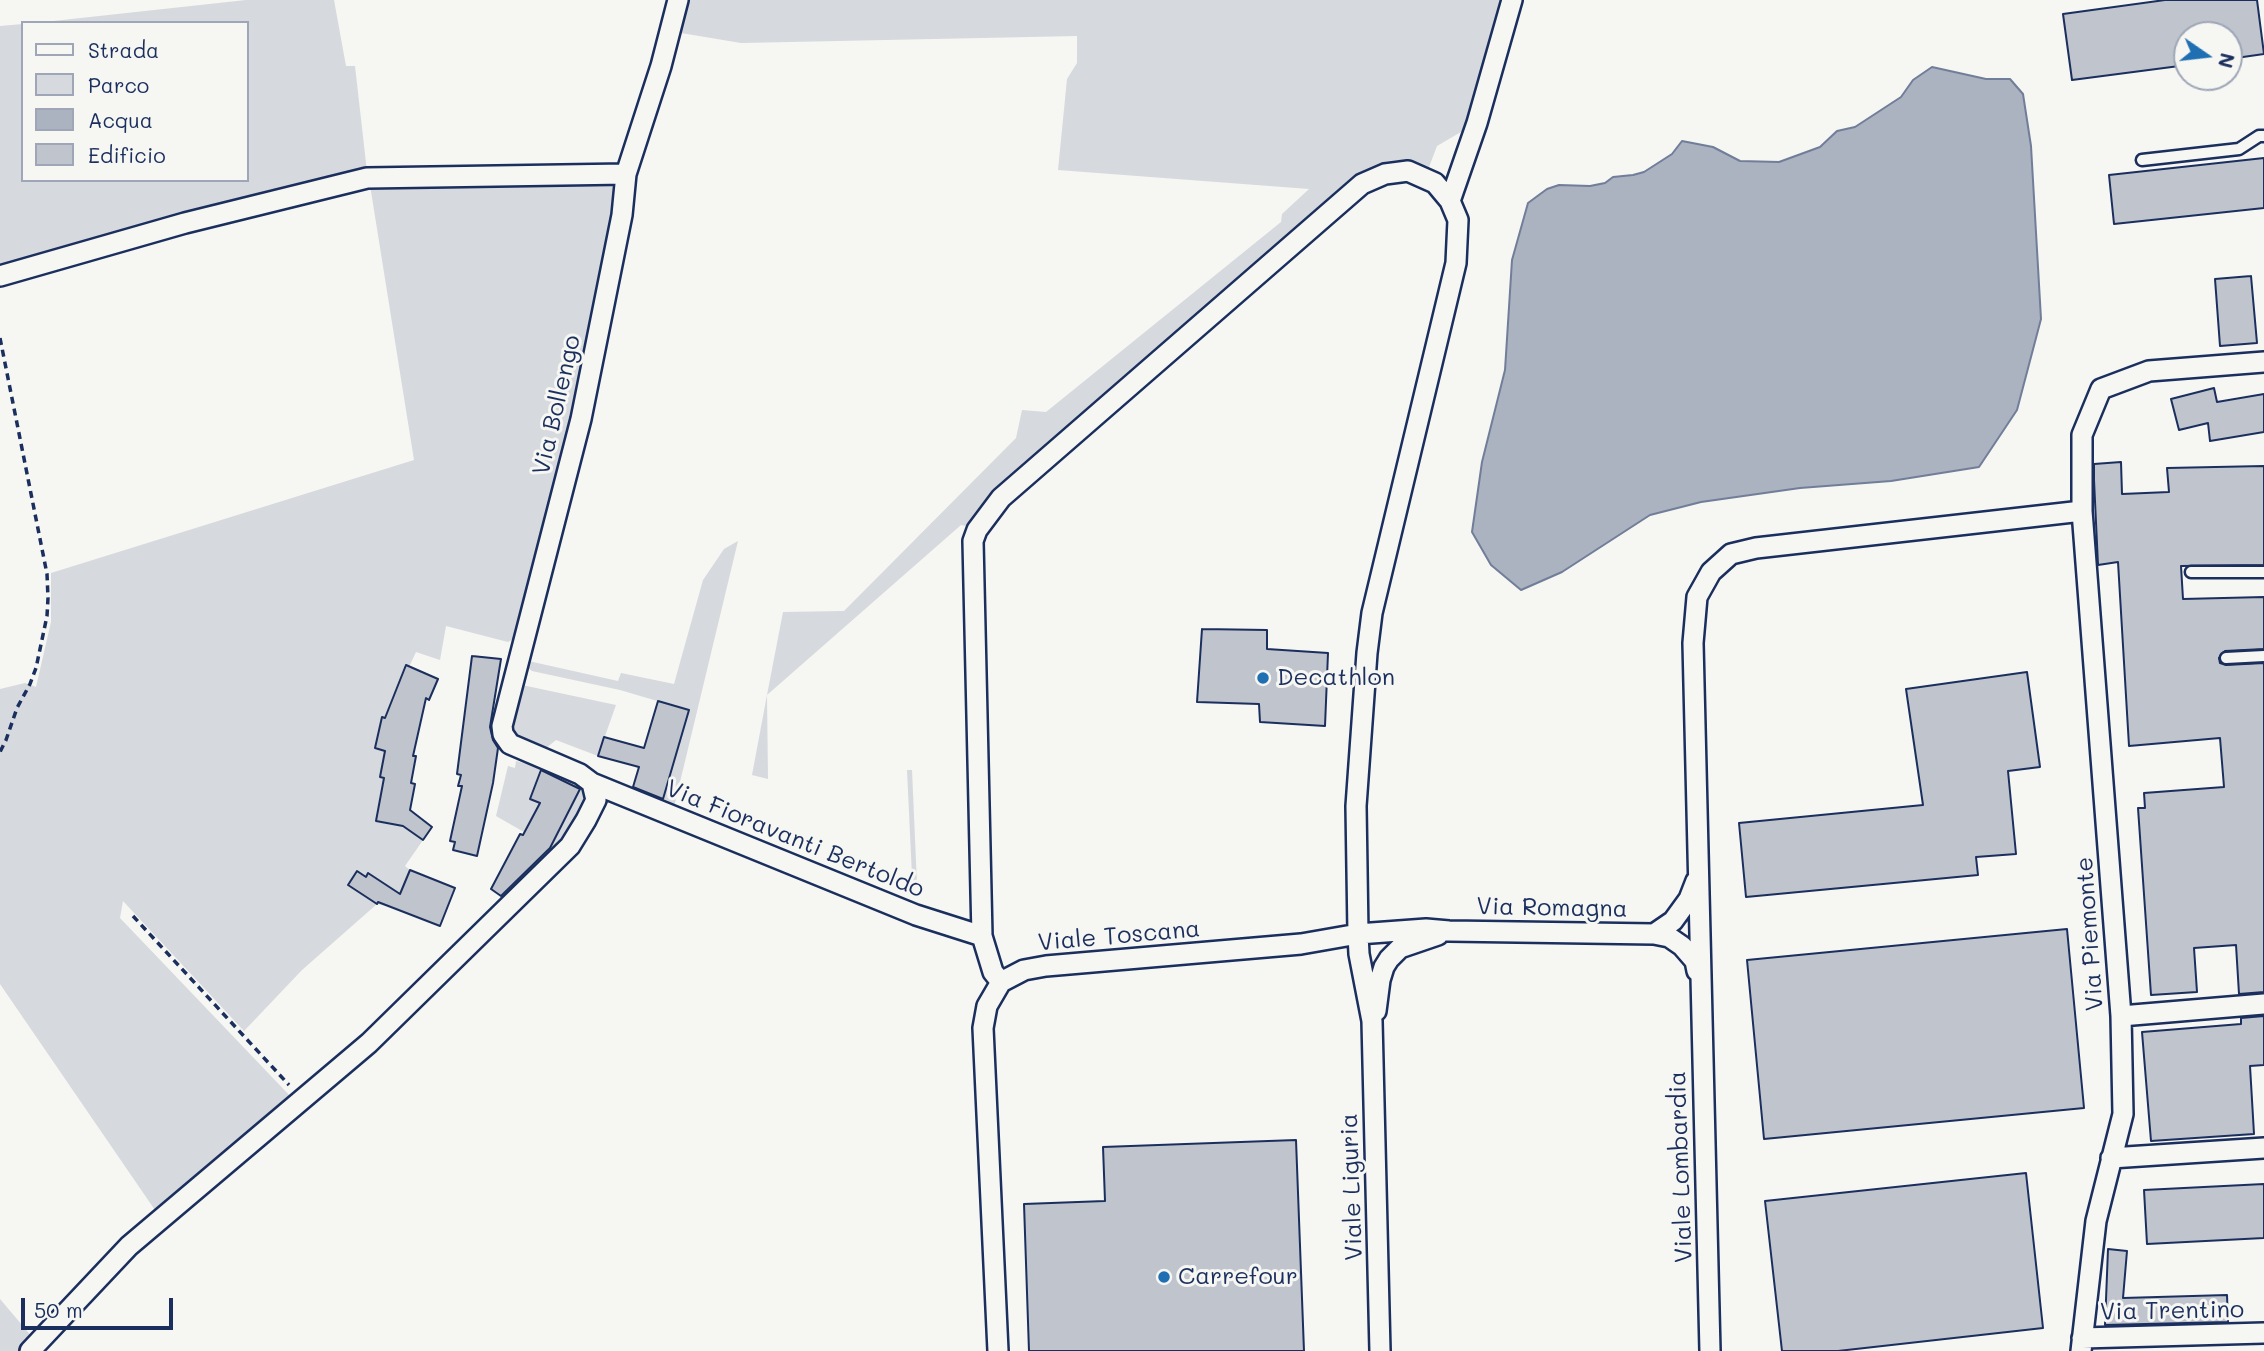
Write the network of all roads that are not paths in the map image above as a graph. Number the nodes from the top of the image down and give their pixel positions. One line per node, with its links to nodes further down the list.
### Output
1 (678, 0): 5 (street, Via Bollengo)
2 (1512, 0): 6 (street)
3 (2264, 136): 4 (lane)
4 (2141, 160)
5 (626, 174): 7 (street); 14 (street, Via Bollengo)
6 (1450, 201): 18 (street); 19 (street)
7 (0, 275)
8 (2264, 362): 9 (street, Via Piemonte)
9 (2082, 511): 15 (street, Viale Lombardia); 23 (street, Via Piemonte)
10 (2191, 572): 11 (lane)
11 (2264, 572)
12 (2264, 656): 13 (lane)
13 (2226, 658)
14 (586, 779): 19 (street, Via Fioravanti Bertoldo); 29 (street)
15 (1699, 873): 17 (street); 21 (street, Viale Lombardia)
16 (1449, 931): 17 (street, Via Romagna); 18 (street, Viale Toscana); 24 (street)
17 (1654, 933): 21 (street)
18 (1359, 934): 20 (street, Viale Toscana); 24 (street)
19 (982, 936): 20 (street)
20 (1001, 982): 30 (street)
21 (1700, 982): 32 (street, Viale Lombardia)
22 (2264, 1004): 23 (street)
23 (2121, 1016): 26 (street, Via Piemonte)
24 (1373, 1021): 31 (street, Viale Liguria)
25 (2264, 1148): 26 (street)
26 (2111, 1158): 28 (street, Via Piemonte)
27 (2264, 1334): 28 (street, Via Trentino)
28 (2081, 1344)
29 (30, 1351)
30 (998, 1351)
31 (1380, 1351)
32 (1710, 1351)

